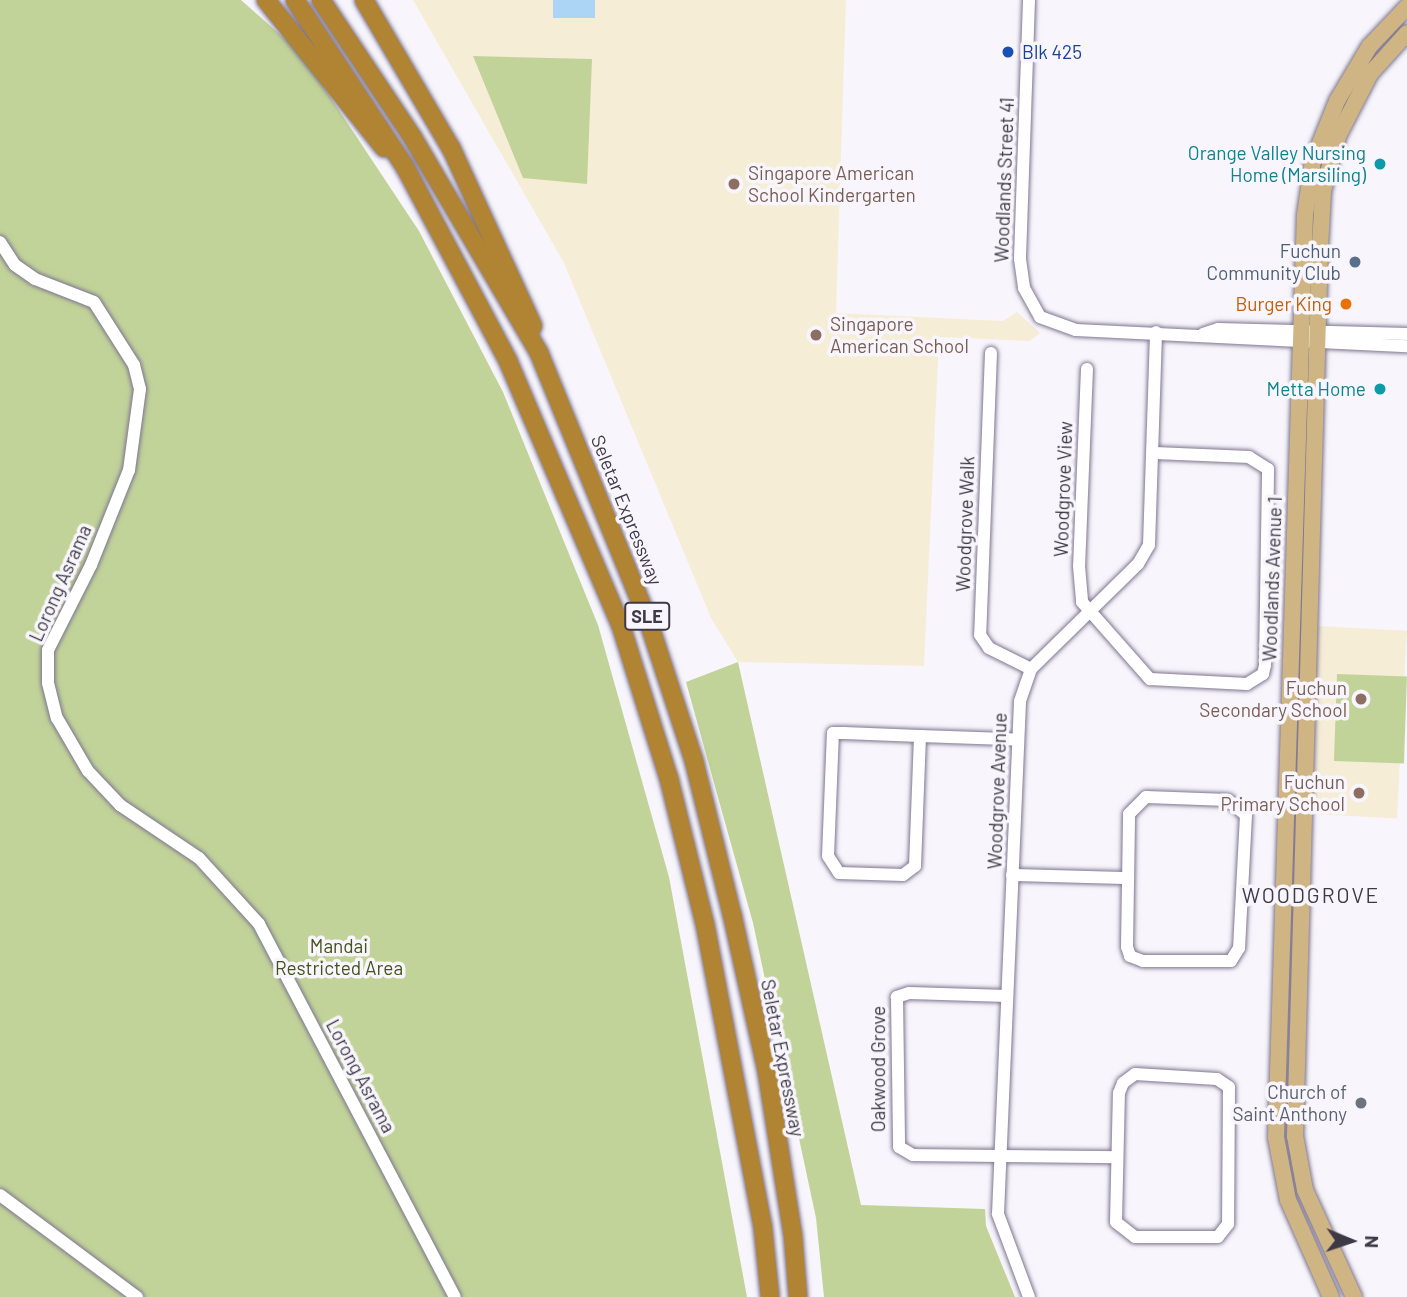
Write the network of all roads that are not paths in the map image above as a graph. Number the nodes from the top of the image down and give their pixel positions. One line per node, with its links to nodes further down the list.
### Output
1 (266, 0): 8 (highway)
2 (295, 0): 8 (highway)
3 (321, 0): 14 (highway, Seletar Expressway / SLE)
4 (364, 0): 14 (highway)
5 (1029, 0): 10 (street, Woodlands Street 41)
6 (1407, 7): 12 (main road, Woodlands Avenue 1)
7 (1407, 33): 12 (main road, Woodlands Avenue 1)
8 (404, 167): 30 (highway, SLE)
9 (0, 242): 29 (street, Lorong Asrama)
10 (1156, 332): 12 (street, Woodlands Street 41); 17 (street, Woodgrove Avenue)
11 (1407, 334): 12 (street)
12 (1309, 337): 13 (street); 33 (main road, Woodlands Avenue 1); 34 (main road, Woodlands Avenue 1)
13 (1407, 346)
14 (539, 353): 31 (highway, Seletar Expressway / SLE)
15 (991, 353): 19 (street, Woodgrove Walk)
16 (1087, 369): 18 (street, Woodgrove View)
17 (1155, 453): 18 (street, Woodgrove Avenue); 18 (street)
18 (1086, 610): 19 (street, Woodgrove Avenue)
19 (1031, 669): 21 (street, Woodgrove Avenue)
20 (920, 736): 20 (street); 21 (street)
21 (1018, 740): 22 (street, Woodgrove Avenue)
22 (1012, 875): 23 (street); 24 (street, Woodgrove Avenue)
23 (1126, 878): 23 (street)
24 (1007, 996): 25 (street, Woodgrove Avenue); 25 (street, Oakwood Grove)
25 (1001, 1157): 26 (street); 32 (street, Woodgrove Avenue)
26 (1116, 1157): 26 (street)
27 (0, 1195): 28 (street)
28 (137, 1297)
29 (455, 1297)
30 (770, 1297)
31 (798, 1297)
32 (1029, 1297)
33 (1331, 1297)
34 (1354, 1297)

